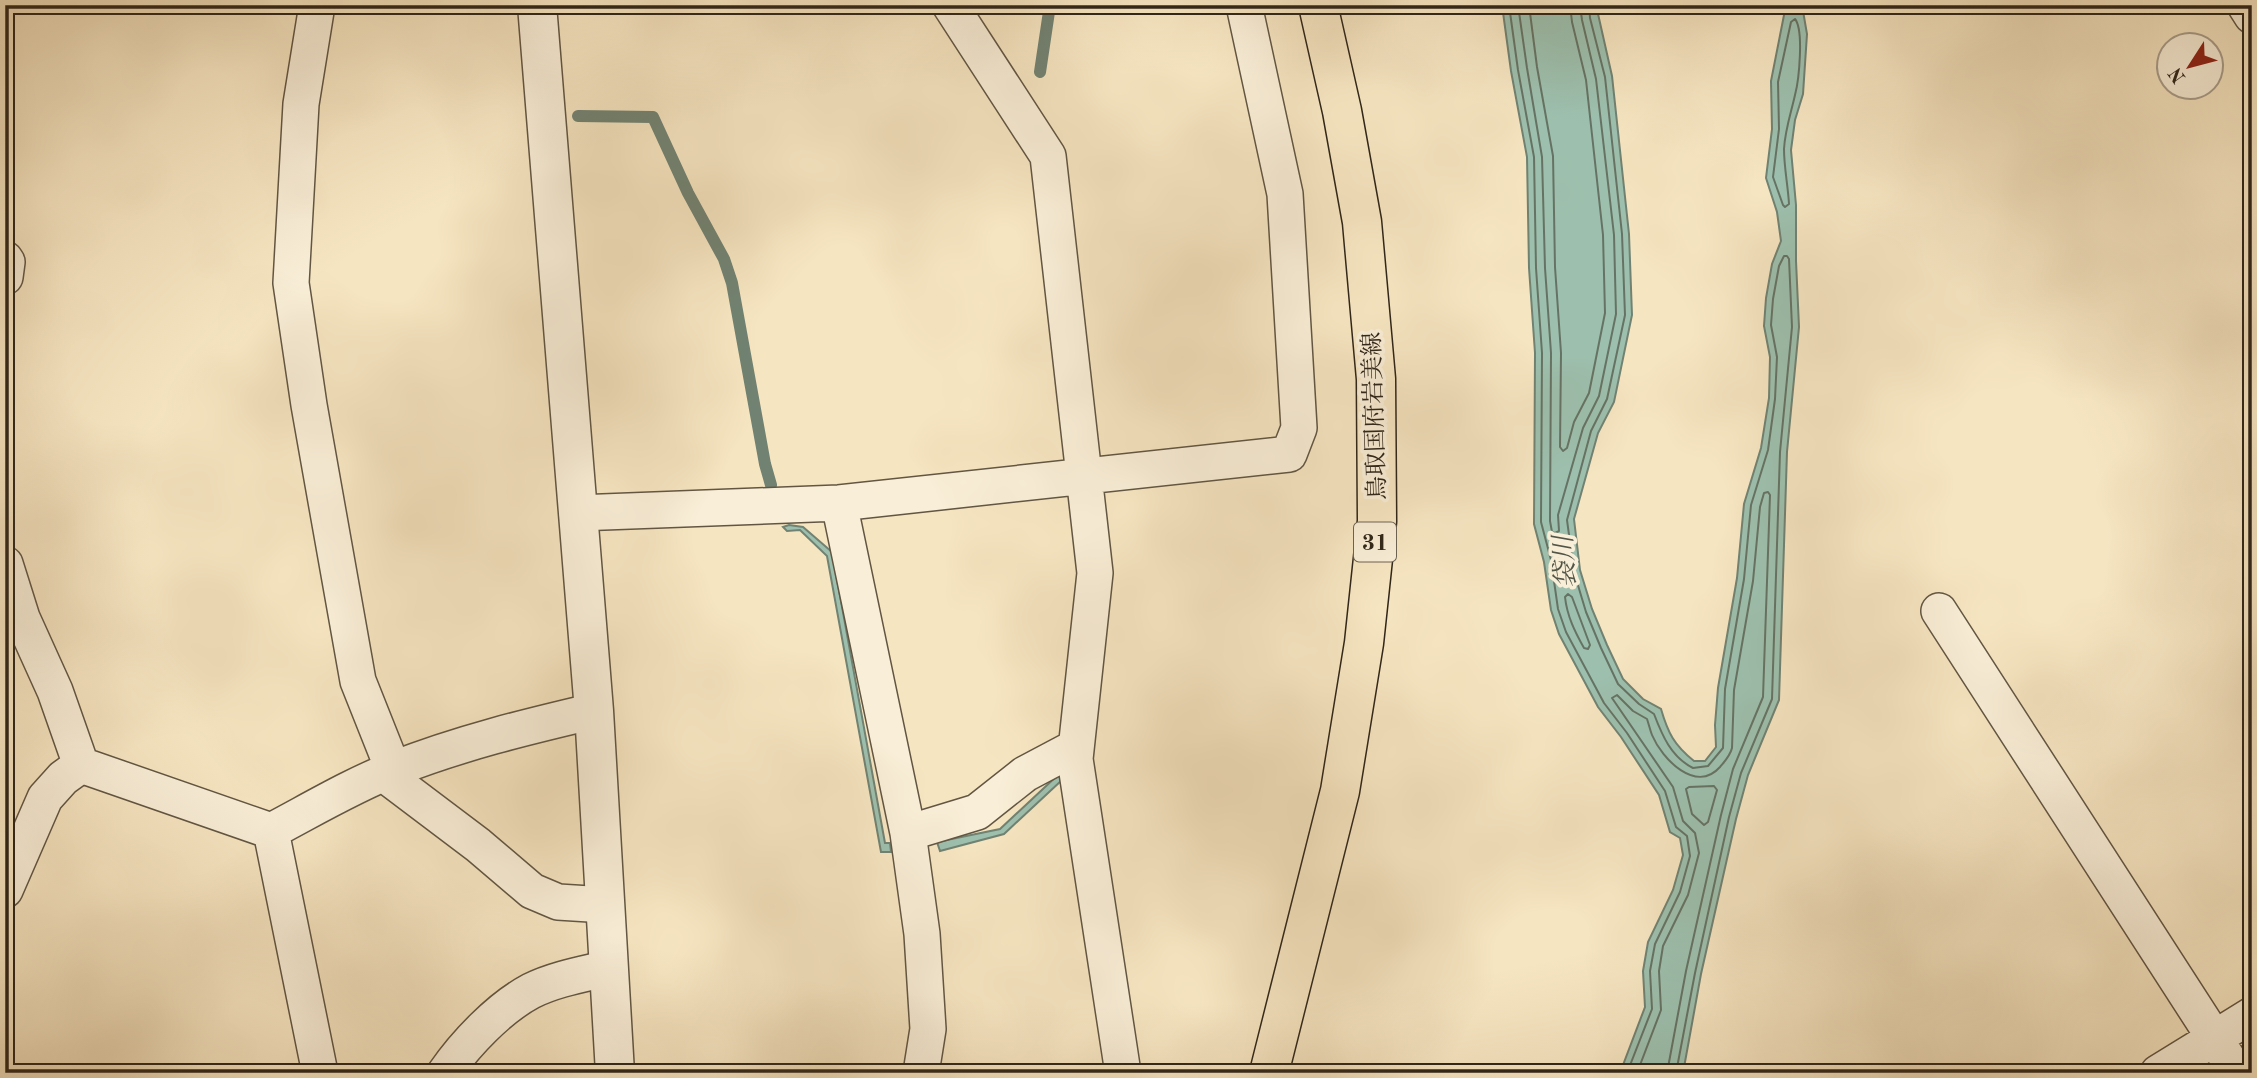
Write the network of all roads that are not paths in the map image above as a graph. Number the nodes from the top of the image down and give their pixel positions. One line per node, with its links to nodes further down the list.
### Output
1 (317, 5): 18 (street)
2 (537, 5): 12 (street)
3 (950, 5): 10 (street)
4 (1244, 5): 10 (street)
5 (1318, 5): 31 (main road, 鳥取国府岩美線 / 31)
6 (2245, 5): 7 (street)
7 (2252, 16)
8 (5, 259): 9 (street)
9 (5, 277)
10 (1084, 478): 11 (street); 16 (street)
11 (839, 503): 12 (street); 20 (street)
12 (577, 513): 15 (street)
13 (5, 564): 17 (street)
14 (1940, 611): 25 (street)
15 (594, 711): 18 (street); 22 (street)
16 (1076, 747): 20 (street); 30 (street)
17 (81, 765): 19 (street); 21 (street)
18 (388, 771): 19 (street); 22 (street)
19 (271, 831): 27 (street)
20 (908, 833): 29 (street)
21 (5, 890)
22 (606, 905): 23 (street)
23 (609, 968): 26 (street); 28 (street)
24 (2252, 1015): 25 (street)
25 (2215, 1038): 32 (street); 33 (street)
26 (623, 1068)
27 (320, 1073)
28 (444, 1073)
29 (921, 1073)
30 (1123, 1073)
31 (1269, 1073)
32 (2158, 1073)
33 (2237, 1073)

